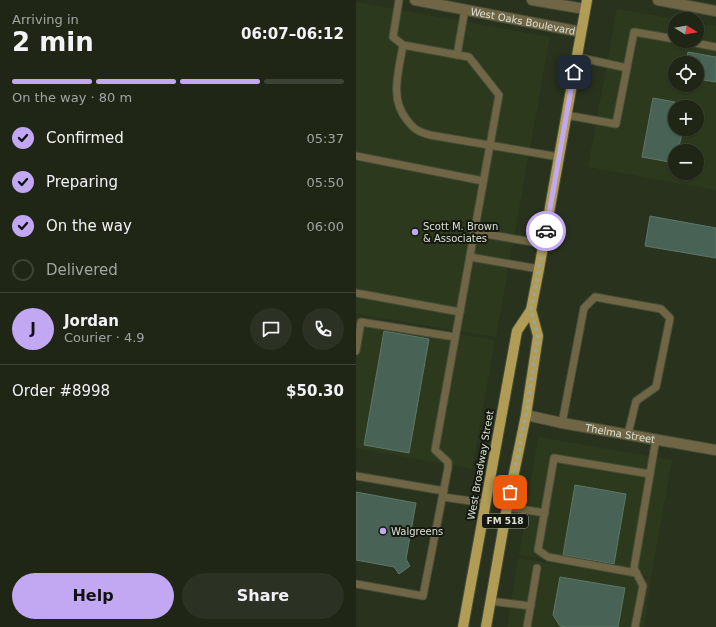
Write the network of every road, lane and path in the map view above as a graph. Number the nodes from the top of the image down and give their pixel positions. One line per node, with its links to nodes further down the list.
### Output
1 (399, 0): 12 (lane)
2 (415, 0): 7 (street, West Oaks Boulevard)
3 (532, 0): 6 (street)
4 (658, 0): 5 (street)
5 (693, 3): 8 (street)
6 (586, 4): 9 (main road, West Broadway Street / FM 518)
7 (465, 5): 9 (street, West Oaks Boulevard); 14 (lane)
8 (716, 11)
9 (581, 32): 15 (main road, West Broadway Street / FM 518)
10 (668, 38): 16 (lane)
11 (704, 44): 13 (lane)
12 (403, 45): 14 (lane); 18 (lane)
13 (716, 46)
14 (457, 55): 18 (lane)
15 (576, 57): 16 (lane); 17 (main road, West Broadway Street / FM 518)
16 (627, 68): 17 (lane)
17 (566, 115): 20 (main road, West Broadway Street / FM 518)
18 (490, 145): 20 (lane); 21 (lane)
19 (356, 156): 21 (lane)
20 (559, 157): 23 (main road, West Broadway Street / FM 518)
21 (484, 180): 22 (lane)
22 (474, 232): 23 (lane); 24 (lane)
23 (544, 244): 25 (main road, West Broadway Street / FM 518)
24 (470, 256): 25 (lane); 28 (lane)
25 (540, 268): 27 (main road, West Broadway Street / FM 518)
26 (356, 293): 28 (lane)
27 (531, 310): 31 (main road, West Broadway Street / FM 518); 39 (main road, West Broadway Street / FM 518)
28 (460, 312): 29 (lane)
29 (455, 337): 30 (lane); 38 (lane)
30 (356, 352)
31 (526, 415): 32 (street, Thelma Street); 40 (main road, West Broadway Street / FM 518)
32 (562, 423): 33 (street, Thelma Street); 33 (lane)
33 (628, 434): 34 (street, Thelma Street)
34 (656, 439): 35 (street, Thelma Street); 36 (lane)
35 (716, 450)
36 (650, 474): 41 (lane); 43 (lane)
37 (356, 476): 38 (lane)
38 (443, 494): 39 (lane); 44 (lane)
39 (485, 503): 47 (main road, West Broadway Street / FM 518)
40 (507, 507): 41 (lane); 45 (main road, West Broadway Street / FM 518)
41 (545, 513): 43 (lane)
42 (537, 568): 46 (lane)
43 (636, 573): 50 (lane)
44 (356, 584)
45 (490, 601): 46 (lane); 48 (main road, West Broadway Street / FM 518)
46 (531, 606): 49 (lane)
47 (463, 627)
48 (486, 627)
49 (527, 627)
50 (636, 627)

